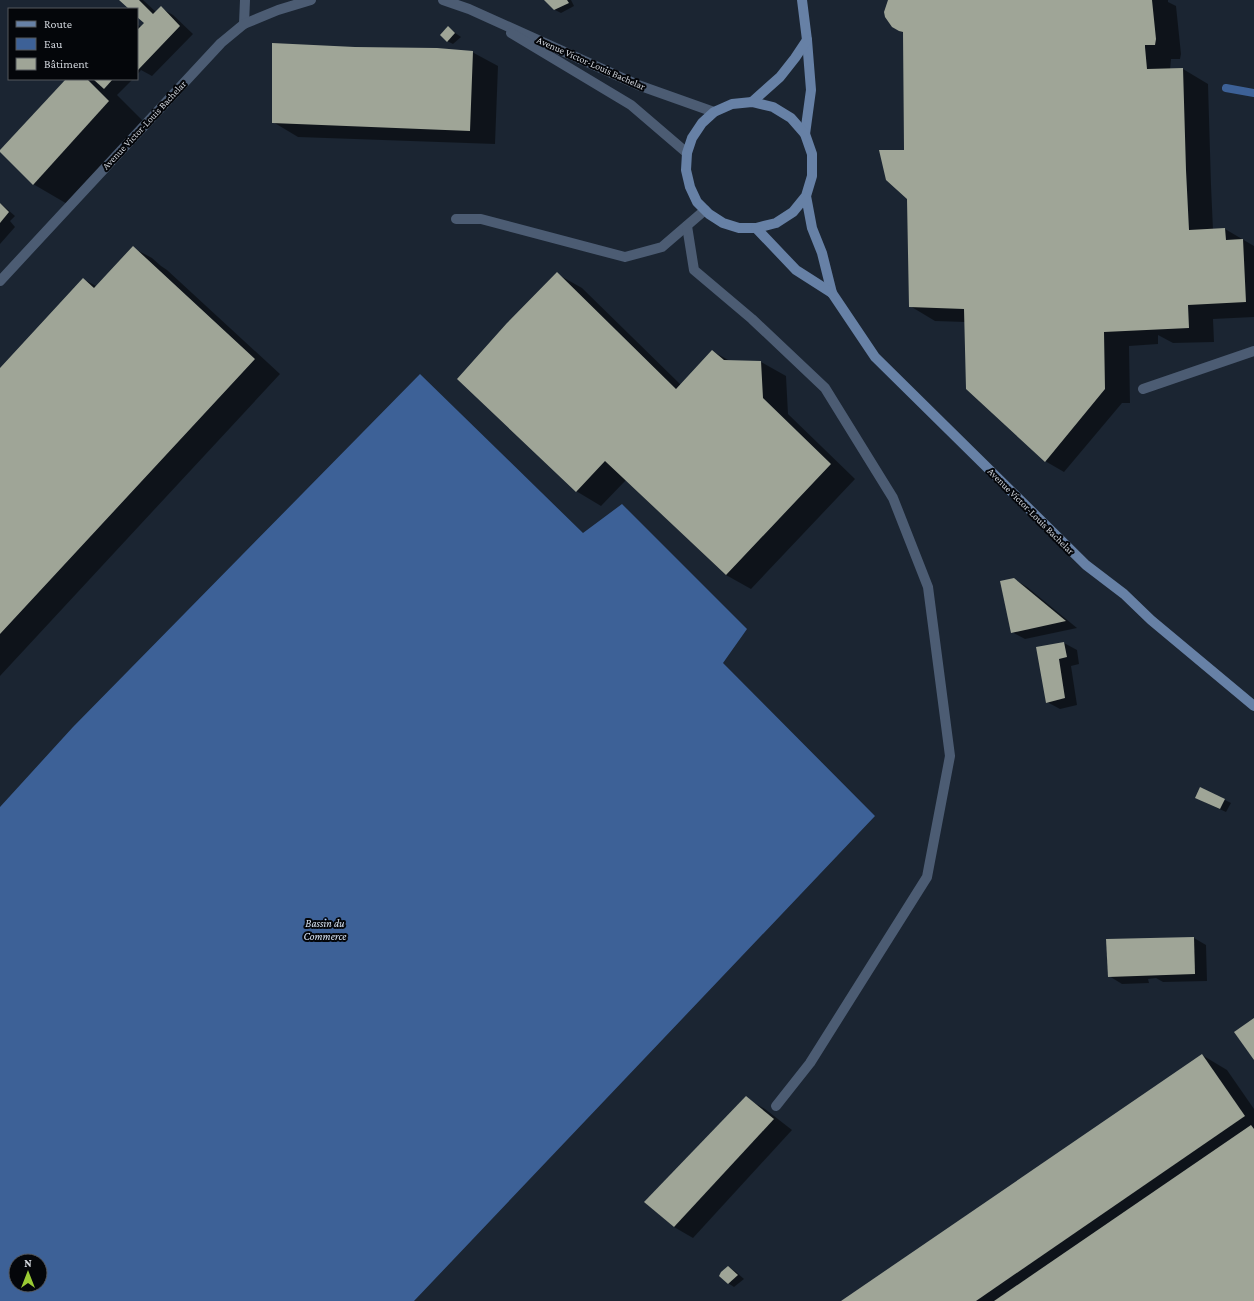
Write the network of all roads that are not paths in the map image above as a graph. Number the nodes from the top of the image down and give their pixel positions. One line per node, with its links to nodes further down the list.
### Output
1 (245, 0): 6 (street)
2 (308, 0): 6 (street, Avenue Victor-Louis Bachelar)
3 (443, 0): 5 (street, Avenue Victor-Louis Bachelar)
4 (802, 0): 7 (main road)
5 (469, 9): 9 (street, Avenue Victor-Louis Bachelar); 11 (street, Avenue Victor-Louis Bachelar)
6 (244, 24): 17 (street, Avenue Victor-Louis Bachelar)
7 (807, 40): 8 (main road); 10 (main road)
8 (752, 102): 9 (main road); 10 (main road)
9 (714, 112): 11 (main road)
10 (805, 134): 12 (main road)
11 (687, 153): 13 (main road)
12 (806, 196): 16 (main road); 18 (main road, Avenue Victor-Louis Bachelar)
13 (705, 210): 15 (street); 16 (main road)
14 (456, 219): 15 (street)
15 (686, 226): 22 (street)
16 (756, 228): 18 (main road, Avenue Victor-Louis Bachelar)
17 (0, 281)
18 (832, 293): 21 (main road, Avenue Victor-Louis Bachelar)
19 (1254, 351): 20 (street)
20 (1143, 389)
21 (1254, 706)
22 (776, 1106)

